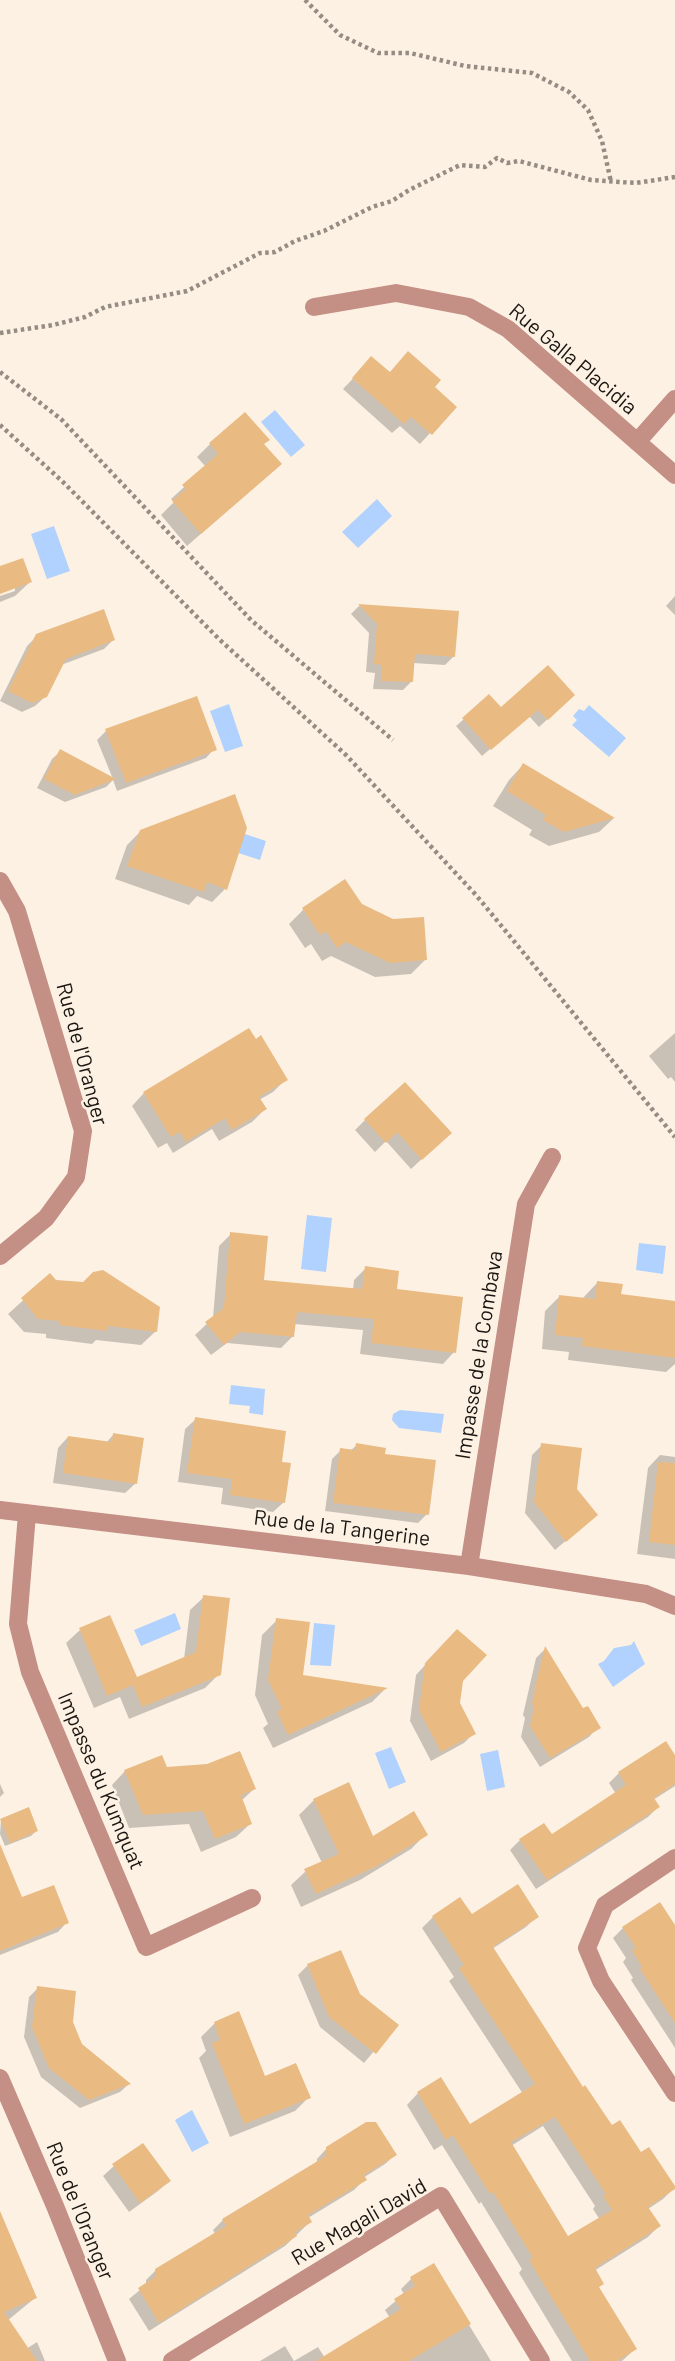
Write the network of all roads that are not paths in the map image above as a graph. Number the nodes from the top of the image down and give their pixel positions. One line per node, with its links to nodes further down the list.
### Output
1 (314, 307): 3 (street, Rue Galla Placidia)
2 (675, 399): 3 (street, Rue Galla Placidia)
3 (637, 442): 4 (street, Rue Galla Placidia)
4 (675, 475)
5 (0, 881): 7 (street, Rue de l'Oranger)
6 (552, 1157): 10 (street, Impasse de la Combava)
7 (0, 1256)
8 (0, 1510): 9 (street, Rue de la Tangerine)
9 (27, 1514): 10 (street, Rue de la Tangerine); 13 (street, Impasse du Kumquat)
10 (469, 1566): 11 (street, Rue de la Tangerine)
11 (675, 1605)
12 (675, 1858): 15 (street)
13 (252, 1898)
14 (0, 2078): 16 (street, Rue de l'Oranger)
15 (675, 2093)
16 (117, 2361)
17 (172, 2361): 18 (street, Rue Magali David)
18 (541, 2361)

